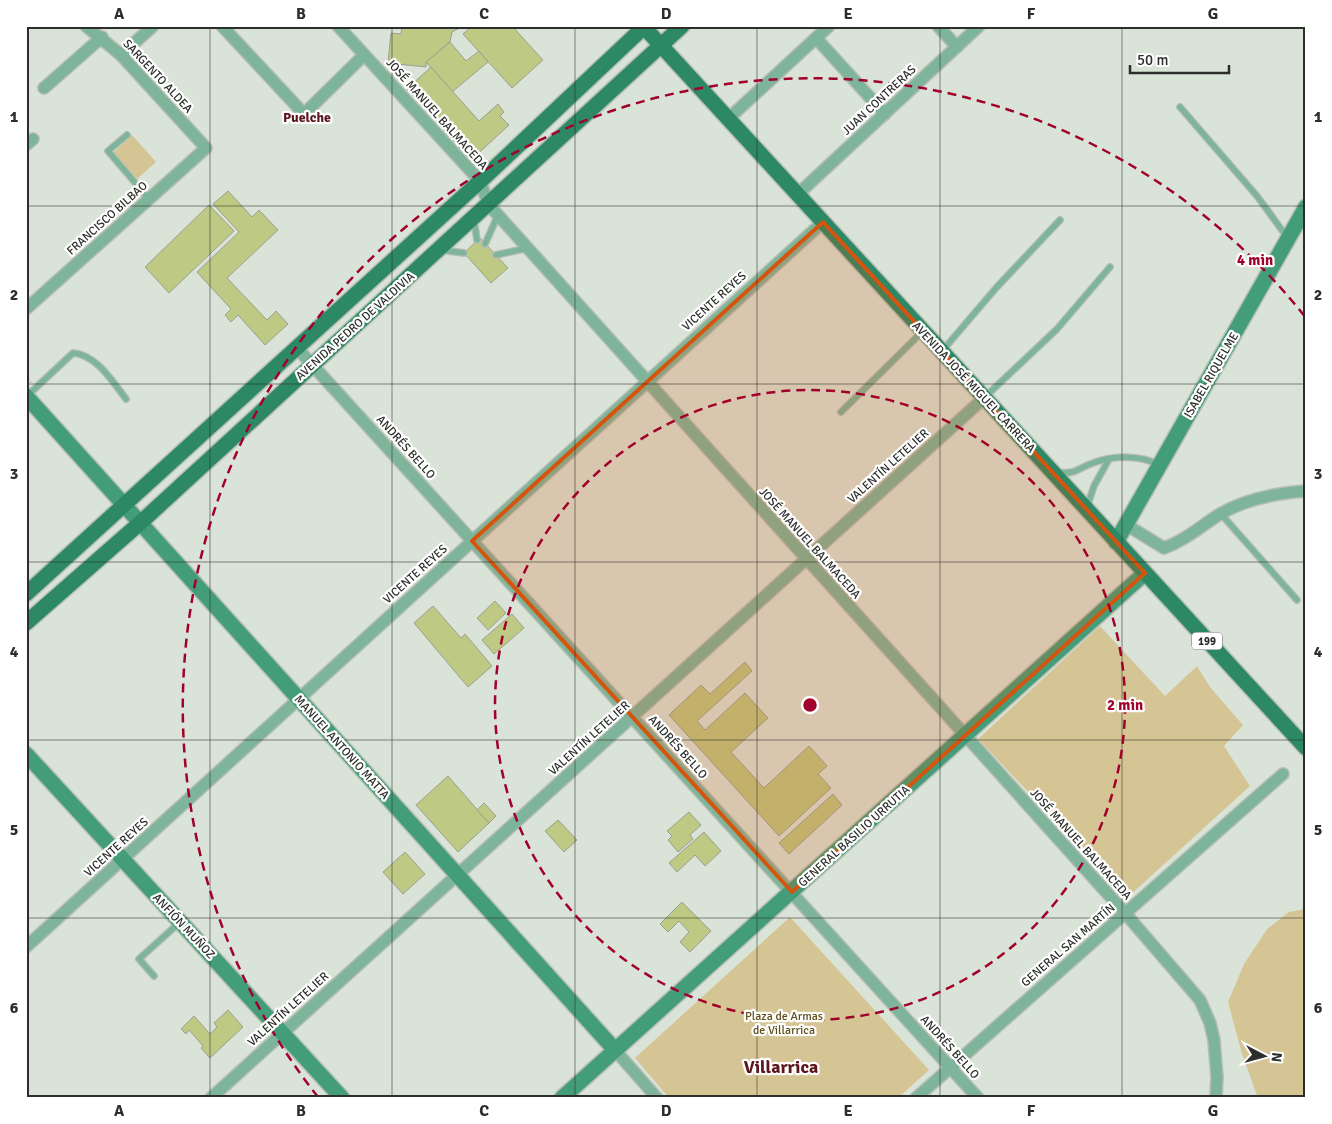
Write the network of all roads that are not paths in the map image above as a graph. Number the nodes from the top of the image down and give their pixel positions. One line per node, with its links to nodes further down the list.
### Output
1 (86, 26): 10 (street, SARGENTO ALDEA)
2 (153, 26): 14 (street)
3 (222, 26): 15 (street)
4 (338, 26): 15 (street, JOSÉ MANUEL BALMACEDA)
5 (682, 26): 12 (main road, AVENIDA PEDRO DE VALDIVIA)
6 (828, 26): 11 (street)
7 (938, 26): 13 (street)
8 (979, 26): 13 (street, JUAN CONTRERAS)
9 (644, 27): 12 (main road, AVENIDA JOSÉ MIGUEL CARRERA); 22 (main road, AVENIDA PEDRO DE VALDIVIA)
10 (102, 37): 14 (street, SARGENTO ALDEA); 16 (street)
11 (816, 38): 18 (street); 19 (street)
12 (661, 46): 19 (main road, AVENIDA JOSÉ MIGUEL CARRERA); 26 (main road, AVENIDA PEDRO DE VALDIVIA)
13 (957, 47): 18 (street, JUAN CONTRERAS)
14 (121, 55): 21 (street, SARGENTO ALDEA)
15 (364, 55): 22 (street, JOSÉ MANUEL BALMACEDA)
16 (44, 88)
17 (1180, 107): 30 (lane)
18 (885, 114): 23 (street, JUAN CONTRERAS)
19 (728, 119): 23 (main road, AVENIDA JOSÉ MIGUEL CARRERA)
20 (127, 135): 24 (lane)
21 (206, 148): 24 (street, FRANCISCO BILBAO)
22 (480, 180): 26 (street, JOSÉ MANUEL BALMACEDA); 40 (main road, AVENIDA PEDRO DE VALDIVIA)
23 (798, 194): 29 (main road, AVENIDA JOSÉ MIGUEL CARRERA)
24 (149, 199): 38 (street, FRANCISCO BILBAO)
25 (1306, 208): 30 (street, ISABEL RIQUELME)
26 (493, 210): 27 (main road, AVENIDA PEDRO DE VALDIVIA); 32 (lane); 33 (street, JOSÉ MANUEL BALMACEDA)
27 (473, 219): 31 (lane); 34 (main road, AVENIDA PEDRO DE VALDIVIA)
28 (1060, 220): 41 (lane)
29 (822, 222): 39 (main road, AVENIDA JOSÉ MIGUEL CARRERA); 43 (street, VICENTE REYES)
30 (1288, 238): 49 (street, ISABEL RIQUELME)
31 (477, 240)
32 (485, 244)
33 (528, 248): 36 (lane); 43 (street, JOSÉ MANUEL BALMACEDA)
34 (439, 250): 35 (lane); 42 (main road, AVENIDA PEDRO DE VALDIVIA)
35 (464, 253)
36 (496, 256)
37 (1110, 267): 45 (lane)
38 (26, 309)
39 (923, 331): 41 (main road, AVENIDA JOSÉ MIGUEL CARRERA); 47 (lane)
40 (297, 348): 42 (street, ANDRÉS BELLO); 52 (main road, AVENIDA PEDRO DE VALDIVIA)
41 (942, 351): 45 (main road, AVENIDA JOSÉ MIGUEL CARRERA)
42 (312, 364): 55 (main road, AVENIDA PEDRO DE VALDIVIA); 57 (street, ANDRÉS BELLO)
43 (647, 381): 57 (street, VICENTE REYES); 59 (street, JOSÉ MANUEL BALMACEDA)
44 (26, 396): 46 (lane); 52 (street, MANUEL ANTONIO MATTA)
45 (984, 398): 50 (main road, AVENIDA JOSÉ MIGUEL CARRERA); 59 (street, VALENTÍN LETELIER)
46 (126, 399)
47 (841, 412)
48 (1108, 459): 49 (lane); 50 (lane); 53 (lane)
49 (1159, 465): 56 (street, ISABEL RIQUELME)
50 (1051, 471): 53 (main road, AVENIDA JOSÉ MIGUEL CARRERA)
51 (1306, 491): 54 (street)
52 (124, 505): 55 (street, MANUEL ANTONIO MATTA); 61 (main road, AVENIDA PEDRO DE VALDIVIA)
53 (1087, 509): 58 (main road, AVENIDA JOSÉ MIGUEL CARRERA)
54 (1221, 514): 56 (street); 62 (lane)
55 (140, 523): 63 (main road, AVENIDA PEDRO DE VALDIVIA); 64 (street, MANUEL ANTONIO MATTA)
56 (1125, 524): 58 (street, ISABEL RIQUELME)
57 (472, 541): 64 (street, VICENTE REYES); 65 (street, ANDRÉS BELLO)
58 (1116, 542): 60 (main road, AVENIDA JOSÉ MIGUEL CARRERA)
59 (806, 558): 65 (street, VALENTÍN LETELIER); 66 (street, JOSÉ MANUEL BALMACEDA)
60 (1145, 573): 66 (street, GENERAL BASILIO URRUTIA); 67 (main road, AVENIDA JOSÉ MIGUEL CARRERA / 199)
61 (26, 594)
62 (1297, 600)
63 (26, 623)
64 (298, 699): 70 (street, VICENTE REYES); 71 (street, MANUEL ANTONIO MATTA)
65 (633, 718): 71 (street, VALENTÍN LETELIER); 72 (street, ANDRÉS BELLO)
66 (964, 735): 72 (street, GENERAL BASILIO URRUTIA); 73 (street, JOSÉ MANUEL BALMACEDA)
67 (1306, 748)
68 (26, 754): 70 (street, ANFIÓN MUÑOZ)
69 (1283, 774): 73 (street, GENERAL SAN MARTÍN)
70 (123, 859): 74 (street, ANFIÓN MUÑOZ); 75 (street, VICENTE REYES)
71 (458, 875): 77 (street, VALENTÍN LETELIER); 78 (street, MANUEL ANTONIO MATTA)
72 (792, 892): 78 (street, GENERAL BASILIO URRUTIA); 79 (street, ANDRÉS BELLO)
73 (1125, 913): 79 (street, GENERAL SAN MARTÍN); 86 (street, JOSÉ MANUEL BALMACEDA)
74 (180, 921): 76 (lane); 77 (street, ANFIÓN MUÑOZ)
75 (26, 947)
76 (154, 976)
77 (282, 1033): 80 (street, VALENTÍN LETELIER); 81 (street, ANFIÓN MUÑOZ)
78 (615, 1050): 82 (street, GENERAL BASILIO URRUTIA); 83 (street, MANUEL ANTONIO MATTA)
79 (950, 1067): 84 (street, GENERAL SAN MARTÍN); 85 (street, ANDRÉS BELLO)
80 (211, 1098)
81 (342, 1098)
82 (562, 1098)
83 (657, 1098)
84 (916, 1098)
85 (978, 1098)
86 (1216, 1098)

